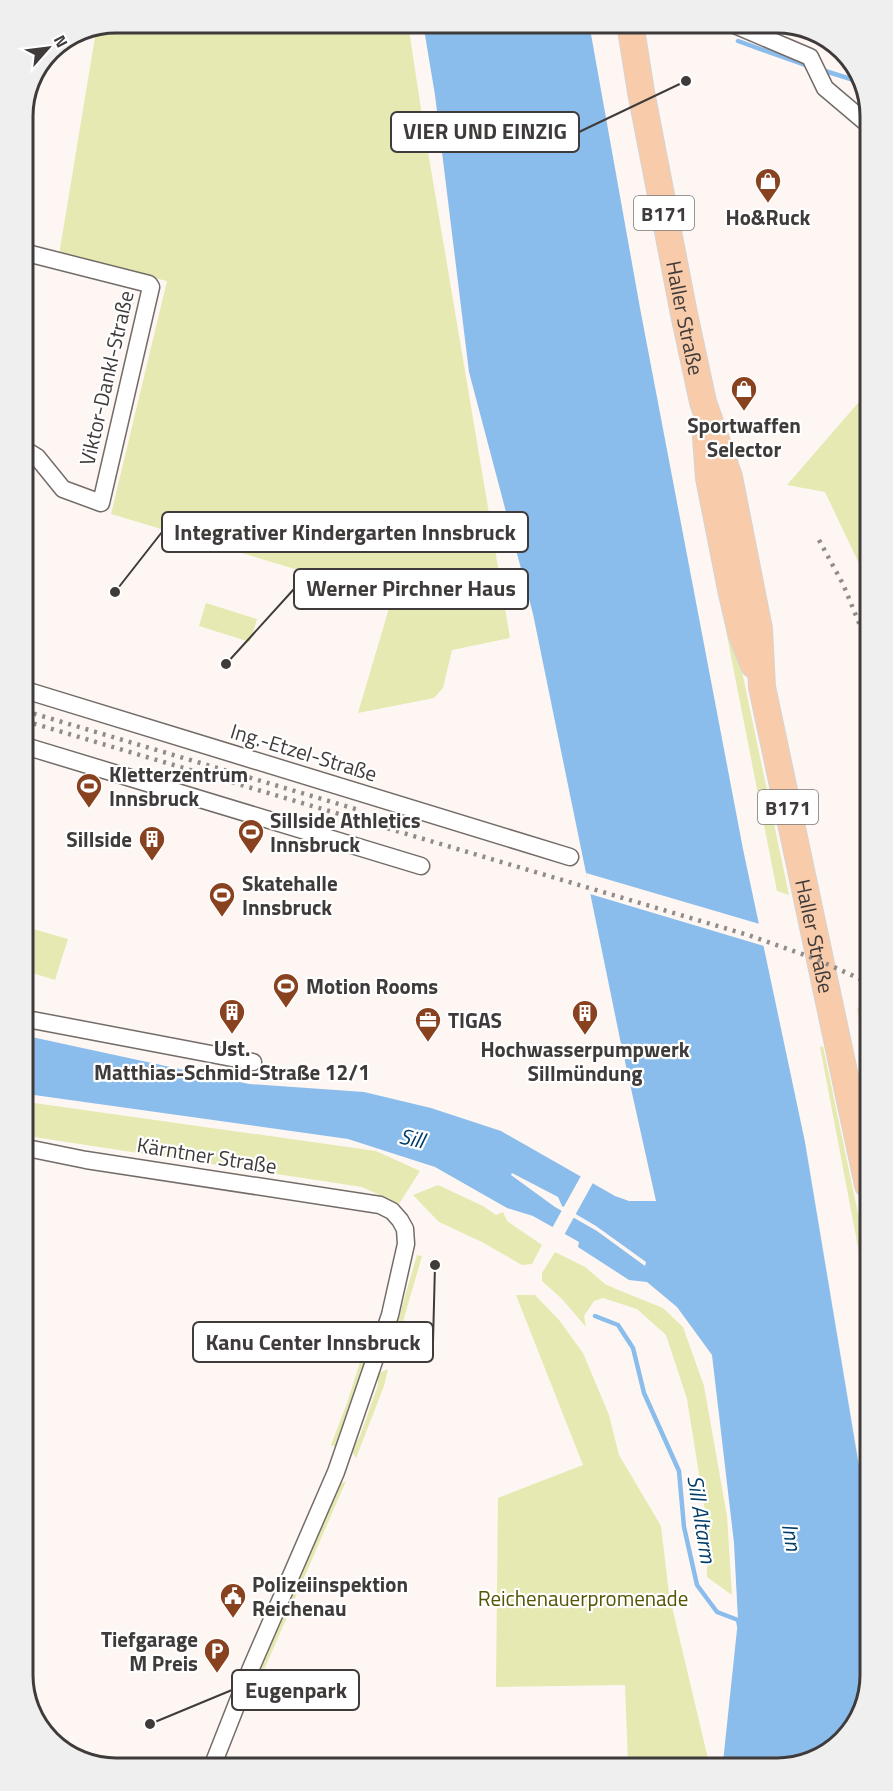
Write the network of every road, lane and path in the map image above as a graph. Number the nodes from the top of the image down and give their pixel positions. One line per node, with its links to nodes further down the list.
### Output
1 (632, 33): 12 (main road, Haller Straße / B171)
2 (754, 33): 3 (street)
3 (860, 118)
4 (33, 255): 5 (street, Viktor-Dankl-Straße)
5 (33, 455)
6 (33, 692): 8 (street, Ing.-Etzel-Straße)
7 (33, 748): 9 (street)
8 (570, 857)
9 (421, 866)
10 (33, 1020): 11 (street)
11 (253, 1062)
12 (860, 1147)
13 (33, 1149): 14 (street, Kärntner Straße)
14 (227, 1724): 15 (street); 16 (street)
15 (206, 1758)
16 (215, 1758)

